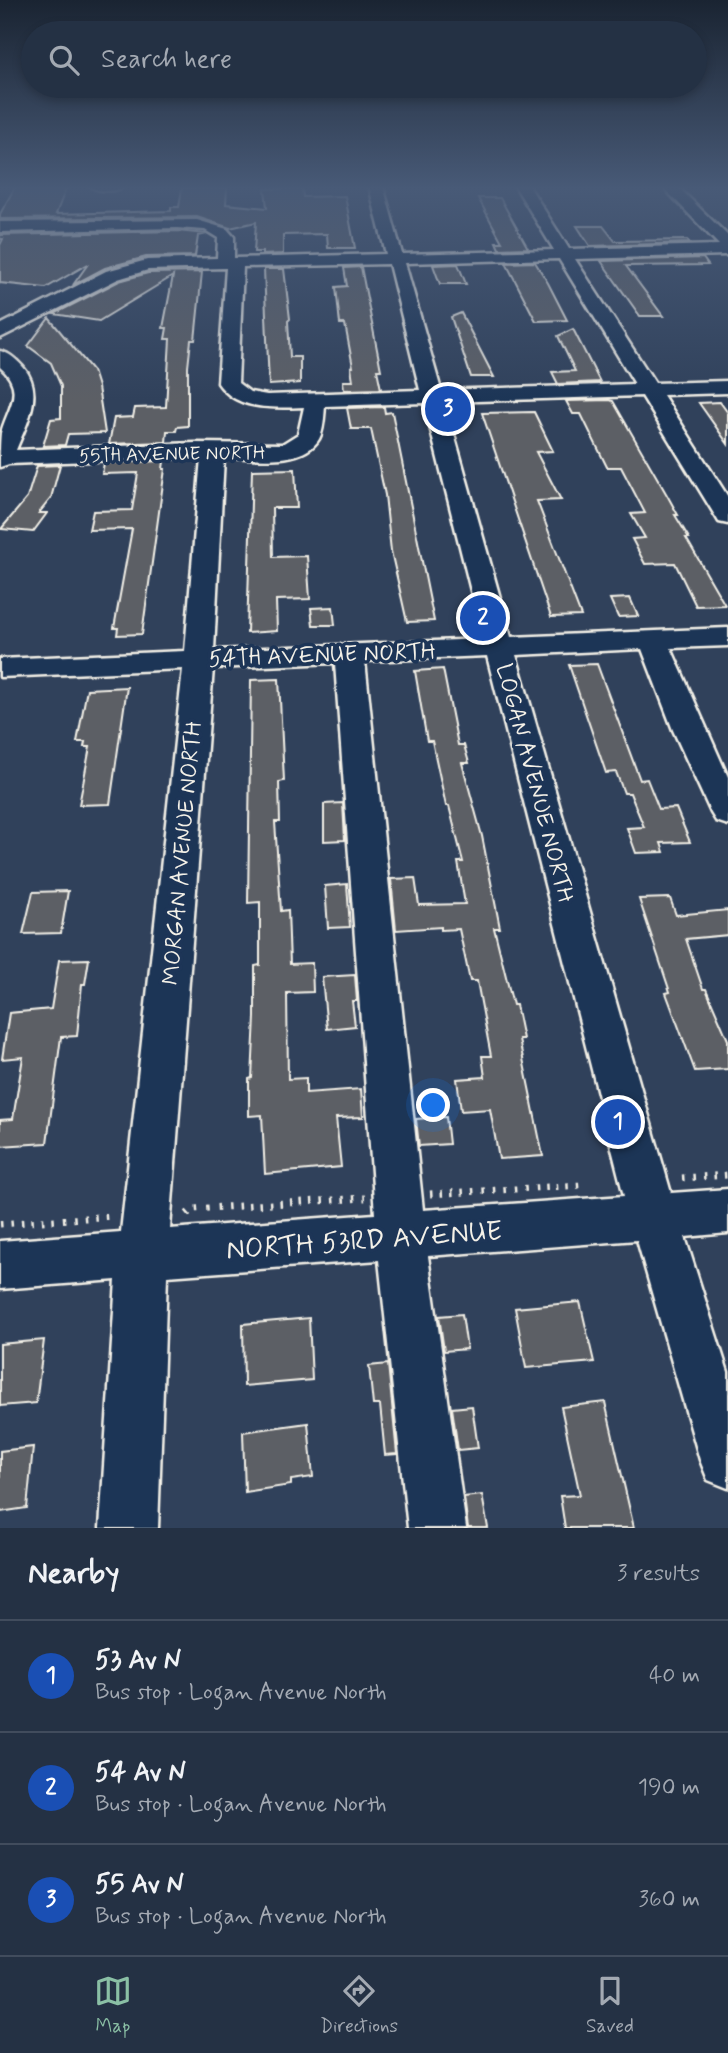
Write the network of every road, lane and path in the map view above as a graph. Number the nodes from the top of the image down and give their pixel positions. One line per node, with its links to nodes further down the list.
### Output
1 (225, 257): 5 (street)
2 (425, 257): 4 (street)
3 (568, 257): 9 (street)
4 (396, 258): 5 (street); 10 (street, LOGAN AVENUE NORTH)
5 (231, 263): 6 (street); 11 (street)
6 (0, 332)
7 (0, 357): 13 (street)
8 (728, 387): 9 (street)
9 (649, 390): 10 (street); 14 (street)
10 (433, 397): 11 (street); 17 (street, LOGAN AVENUE NORTH)
11 (316, 400): 12 (street, 55TH AVENUE NORTH)
12 (214, 451): 13 (street, 55TH AVENUE NORTH); 19 (street, MORGAN AVENUE NORTH)
13 (0, 458)
14 (728, 517)
15 (728, 637): 16 (street, 54TH AVENUE NORTH)
16 (653, 640): 17 (street, 54TH AVENUE NORTH); 21 (street)
17 (500, 646): 18 (street, 54TH AVENUE NORTH); 23 (street, LOGAN AVENUE NORTH)
18 (349, 653): 19 (street, 54TH AVENUE NORTH); 27 (street)
19 (199, 659): 20 (street, 54TH AVENUE NORTH); 26 (street, MORGAN AVENUE NORTH)
20 (0, 668)
21 (728, 813)
22 (728, 1175): 23 (path)
23 (669, 1197): 24 (street, NORTH 53RD AVENUE); 27 (street, NORTH 53RD AVENUE); 29 (street, LOGAN AVENUE NORTH)
24 (728, 1211)
25 (0, 1224): 26 (path)
26 (135, 1235): 27 (street, NORTH 53RD AVENUE); 28 (street, NORTH 53RD AVENUE); 30 (street, MORGAN AVENUE NORTH)
27 (401, 1236): 31 (street)
28 (0, 1265)
29 (728, 1460)
30 (129, 1528)
31 (437, 1528)

